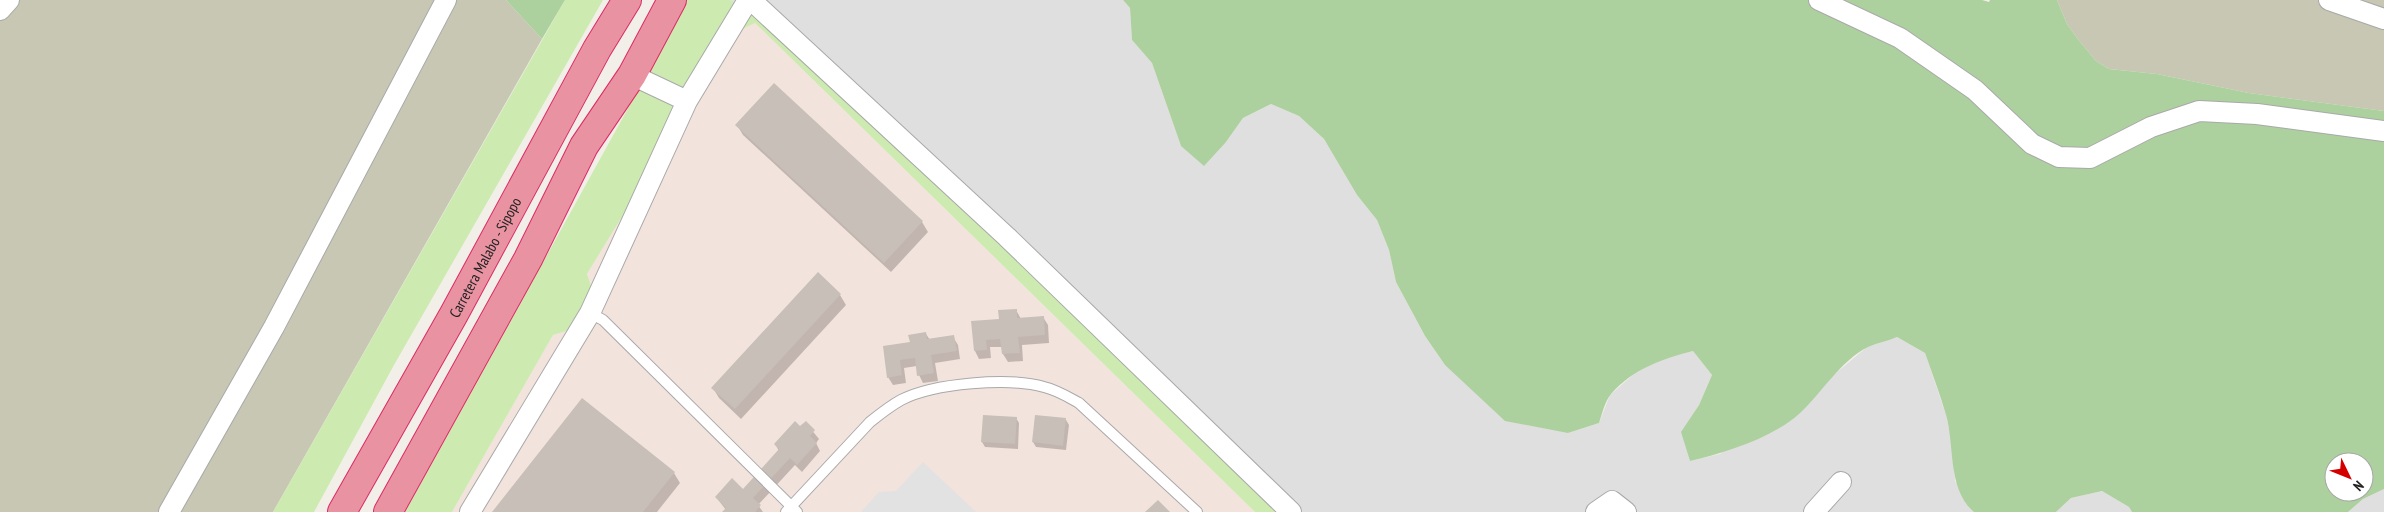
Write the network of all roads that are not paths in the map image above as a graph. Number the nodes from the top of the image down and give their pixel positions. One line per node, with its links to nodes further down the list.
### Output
1 (9, 0): 8 (street)
2 (446, 0): 16 (street)
3 (626, 0): 17 (highway, Carretera Malabo - Sipopo)
4 (672, 0): 10 (highway)
5 (750, 0): 11 (street); 21 (street)
6 (1818, 0): 12 (street)
7 (2329, 0): 9 (street)
8 (0, 10)
9 (2384, 19)
10 (632, 75): 11 (street); 18 (highway)
11 (687, 100): 13 (street)
12 (2384, 131)
13 (590, 313): 15 (lane); 19 (street)
14 (1841, 482): 24 (street)
15 (791, 510): 20 (lane)
16 (169, 512)
17 (342, 512)
18 (388, 512)
19 (470, 512)
20 (1197, 512)
21 (1291, 512)
22 (1596, 512): 23 (street)
23 (1626, 512)
24 (1814, 512)

